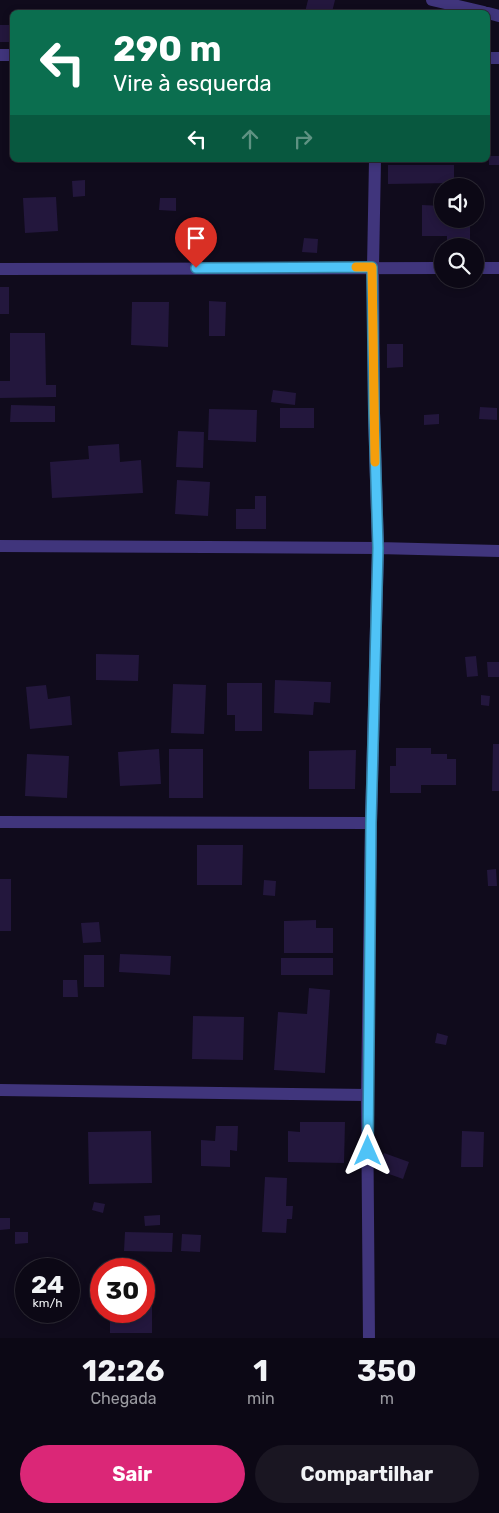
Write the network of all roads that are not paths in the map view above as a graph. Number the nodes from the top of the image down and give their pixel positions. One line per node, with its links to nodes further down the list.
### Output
1 (432, 0): 2 (street)
2 (474, 10)
3 (375, 162): 4 (street)
4 (372, 267): 5 (street); 8 (street); 10 (street)
5 (434, 268)
6 (484, 268): 7 (street)
7 (499, 268)
8 (0, 269)
9 (0, 546): 10 (street)
10 (378, 548): 11 (street); 13 (street)
11 (499, 551)
12 (0, 822): 13 (street)
13 (371, 823): 15 (street)
14 (0, 1090): 15 (street)
15 (367, 1095): 16 (street)
16 (369, 1338)

